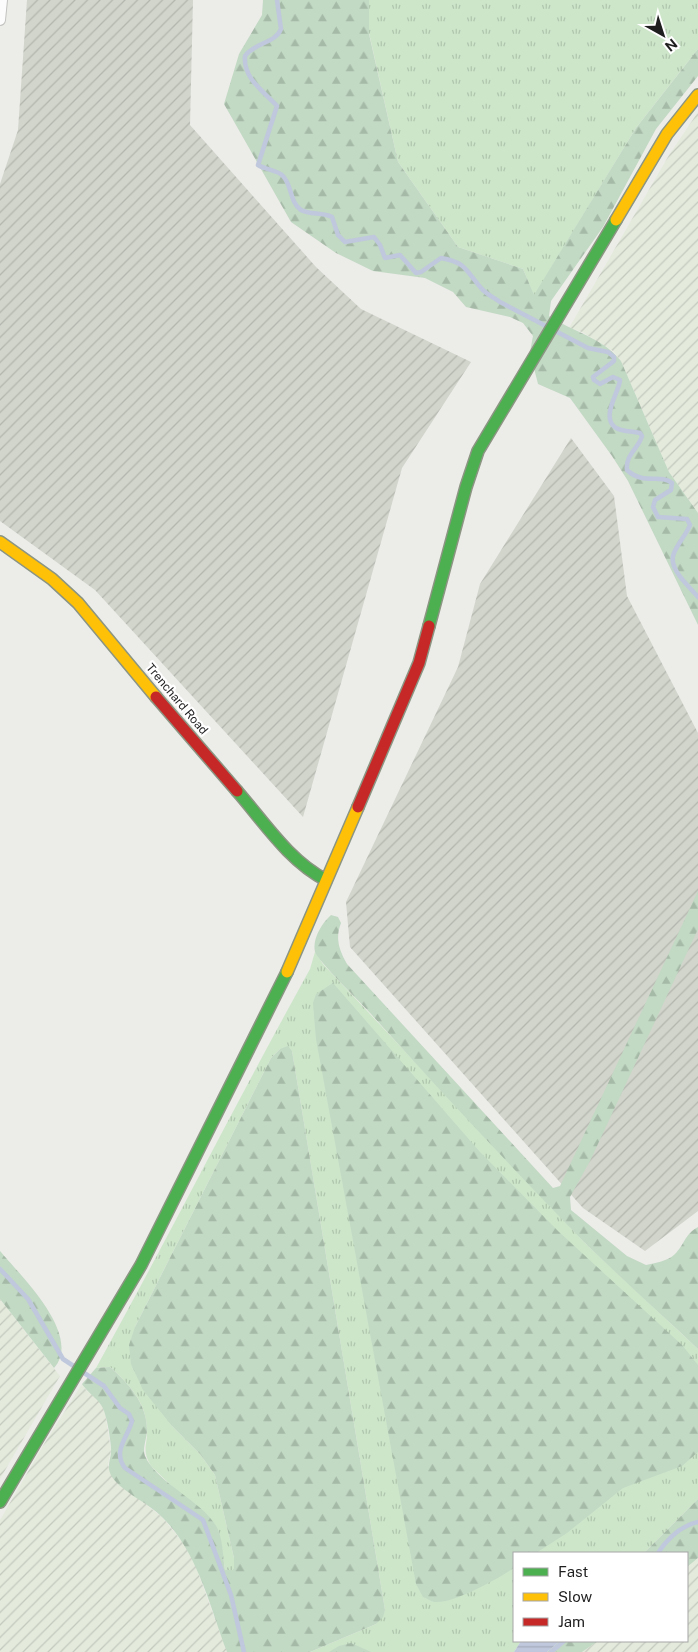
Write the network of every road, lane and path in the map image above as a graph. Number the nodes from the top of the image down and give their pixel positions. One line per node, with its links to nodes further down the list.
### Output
1 (2, 0): 2 (street)
2 (0, 20)
3 (698, 95): 5 (main road)
4 (0, 542): 5 (main road, Trenchard Road)
5 (326, 880): 6 (main road)
6 (0, 1502)

